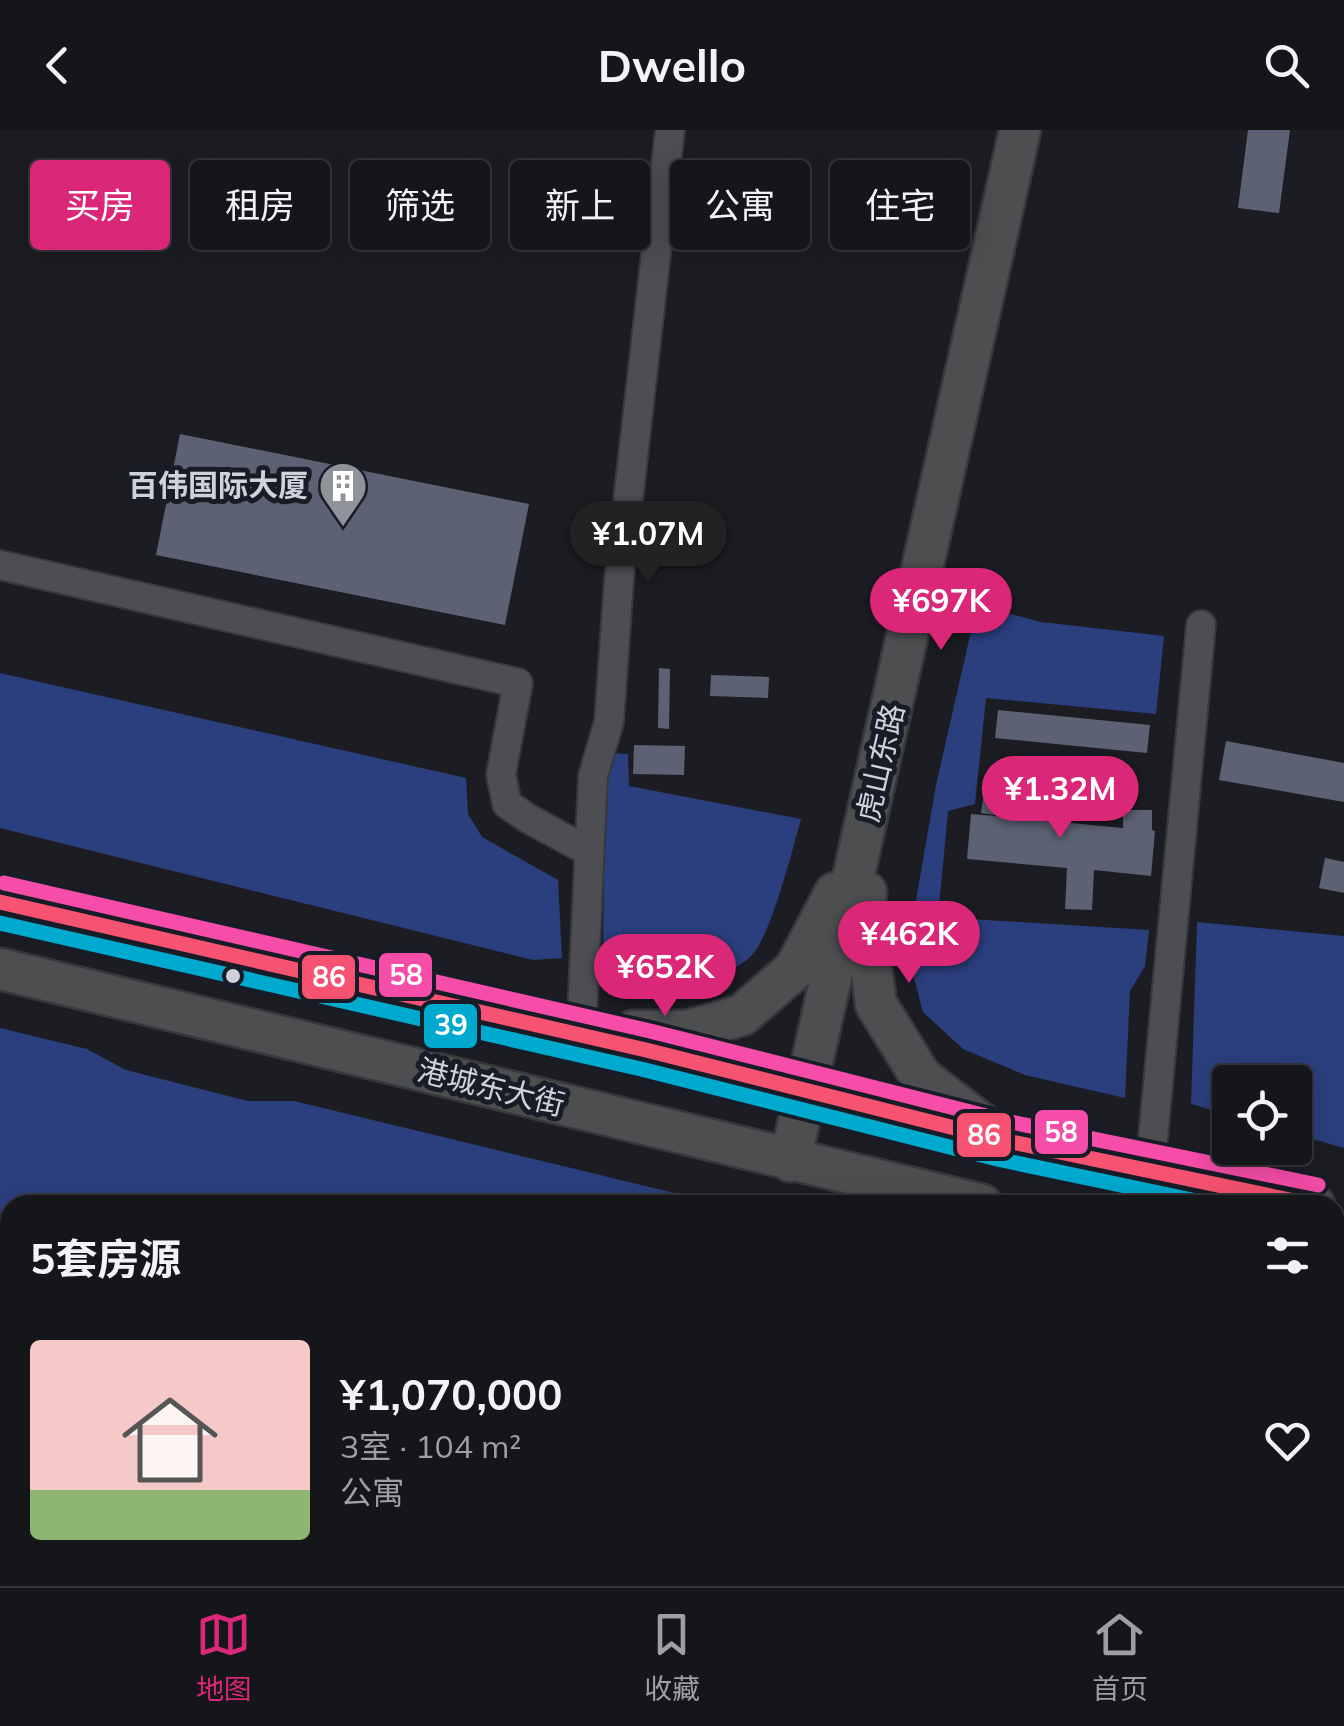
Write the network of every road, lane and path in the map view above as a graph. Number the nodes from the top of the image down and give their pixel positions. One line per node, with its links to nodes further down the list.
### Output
1 (670, 130): 6 (street)
2 (1020, 130): 5 (main road, 虎山东路)
3 (0, 565): 6 (street)
4 (1200, 625): 13 (street)
5 (870, 812): 9 (main road); 10 (main road, 虎山东路); 11 (main road)
6 (588, 852): 9 (street)
7 (0, 902): 9 (main road)
8 (0, 969): 12 (main road, 港城东大街)
9 (568, 1032): 10 (main road)
10 (806, 1088): 11 (main road); 12 (main road, 虎山东路)
11 (1002, 1140): 13 (main road)
12 (790, 1161): 14 (main road, 港城东大街)
13 (1150, 1170): 15 (main road)
14 (938, 1195)
15 (1267, 1195)

